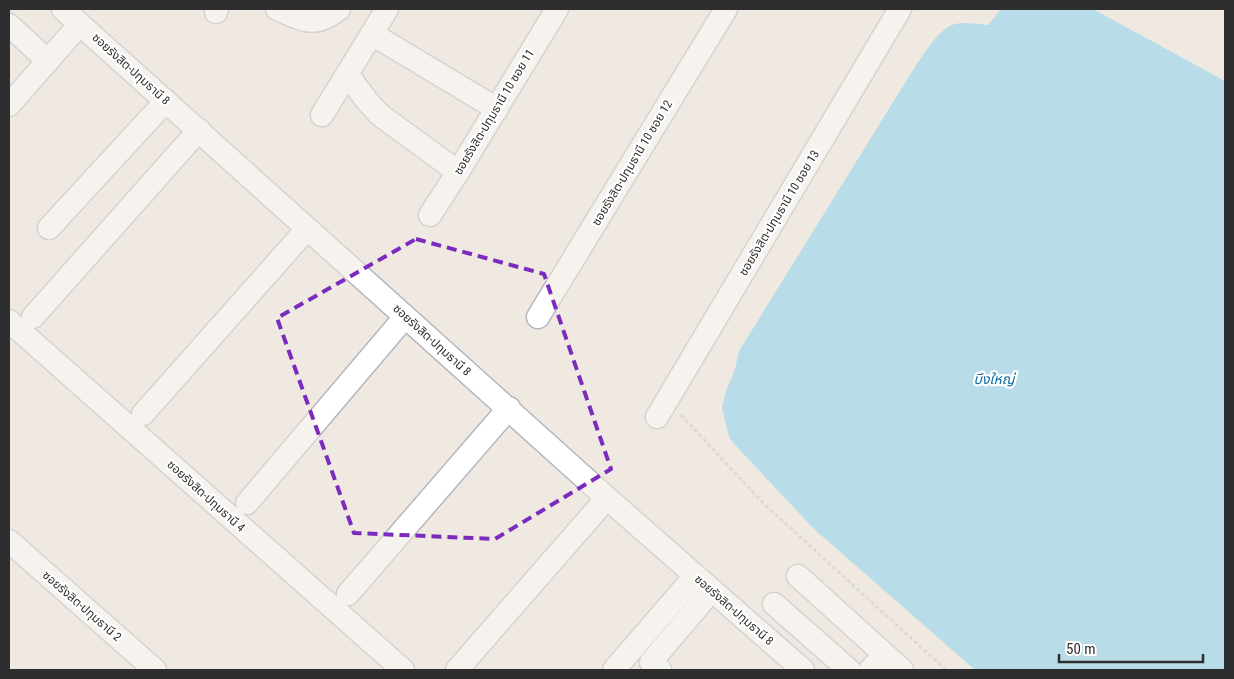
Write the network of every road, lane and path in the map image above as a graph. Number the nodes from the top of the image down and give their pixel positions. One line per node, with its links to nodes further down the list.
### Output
1 (63, 9): 8 (street, ซอยรังสิต-ปทุมธานี 8)
2 (277, 9): 3 (street)
3 (339, 9)
4 (557, 9): 15 (street, ซอยรังสิต-ปทุมธานี 10 ซอย 11)
5 (726, 9): 24 (street, ซอยรังสิต-ปทุมธานี 10 ซอย 12)
6 (900, 9): 27 (street, ซอยรังสิต-ปทุมธานี 10 ซอย 13)
7 (384, 10): 10 (street)
8 (80, 24): 11 (street); 13 (street, ซอยรังสิต-ปทุมธานี 8)
9 (9, 25): 11 (street)
10 (372, 34): 12 (street); 15 (street)
11 (48, 61): 14 (street)
12 (348, 75): 16 (street); 18 (street)
13 (166, 101): 17 (street, ซอยรังสิต-ปทุมธานี 8); 20 (street)
14 (9, 105)
15 (497, 109): 18 (street, ซอยรังสิต-ปทุมธานี 10 ซอย 11)
16 (322, 115)
17 (199, 130): 21 (street, ซอยรังสิต-ปทุมธานี 8); 23 (street)
18 (458, 172): 19 (street, ซอยรังสิต-ปทุมธานี 10 ซอย 11)
19 (430, 215)
20 (49, 228)
21 (307, 229): 22 (street, ซอยรังสิต-ปทุมธานี 8); 28 (street)
22 (405, 317): 26 (street, ซอยรังสิต-ปทุมธานี 8); 30 (street)
23 (33, 318)
24 (538, 318)
25 (9, 321): 38 (street, ซอยรังสิต-ปทุมธานี 4)
26 (509, 408): 29 (street, ซอยรังสิต-ปทุมธานี 8); 34 (street)
27 (662, 408): 45 (path)
28 (143, 414)
29 (607, 498): 33 (street, ซอยรังสิต-ปทุมธานี 8); 39 (street)
30 (247, 503)
31 (9, 541): 37 (street, ซอยรังสิต-ปทุมธานี 2)
32 (798, 576): 36 (street)
33 (704, 583): 40 (street); 41 (street); 42 (street, ซอยรังสิต-ปทุมธานี 8)
34 (348, 594)
35 (774, 604): 43 (street)
36 (877, 663): 44 (street)
37 (155, 670)
38 (403, 670)
39 (457, 670)
40 (614, 670)
41 (660, 670)
42 (803, 670)
43 (849, 670)
44 (902, 670)
45 (946, 670)

